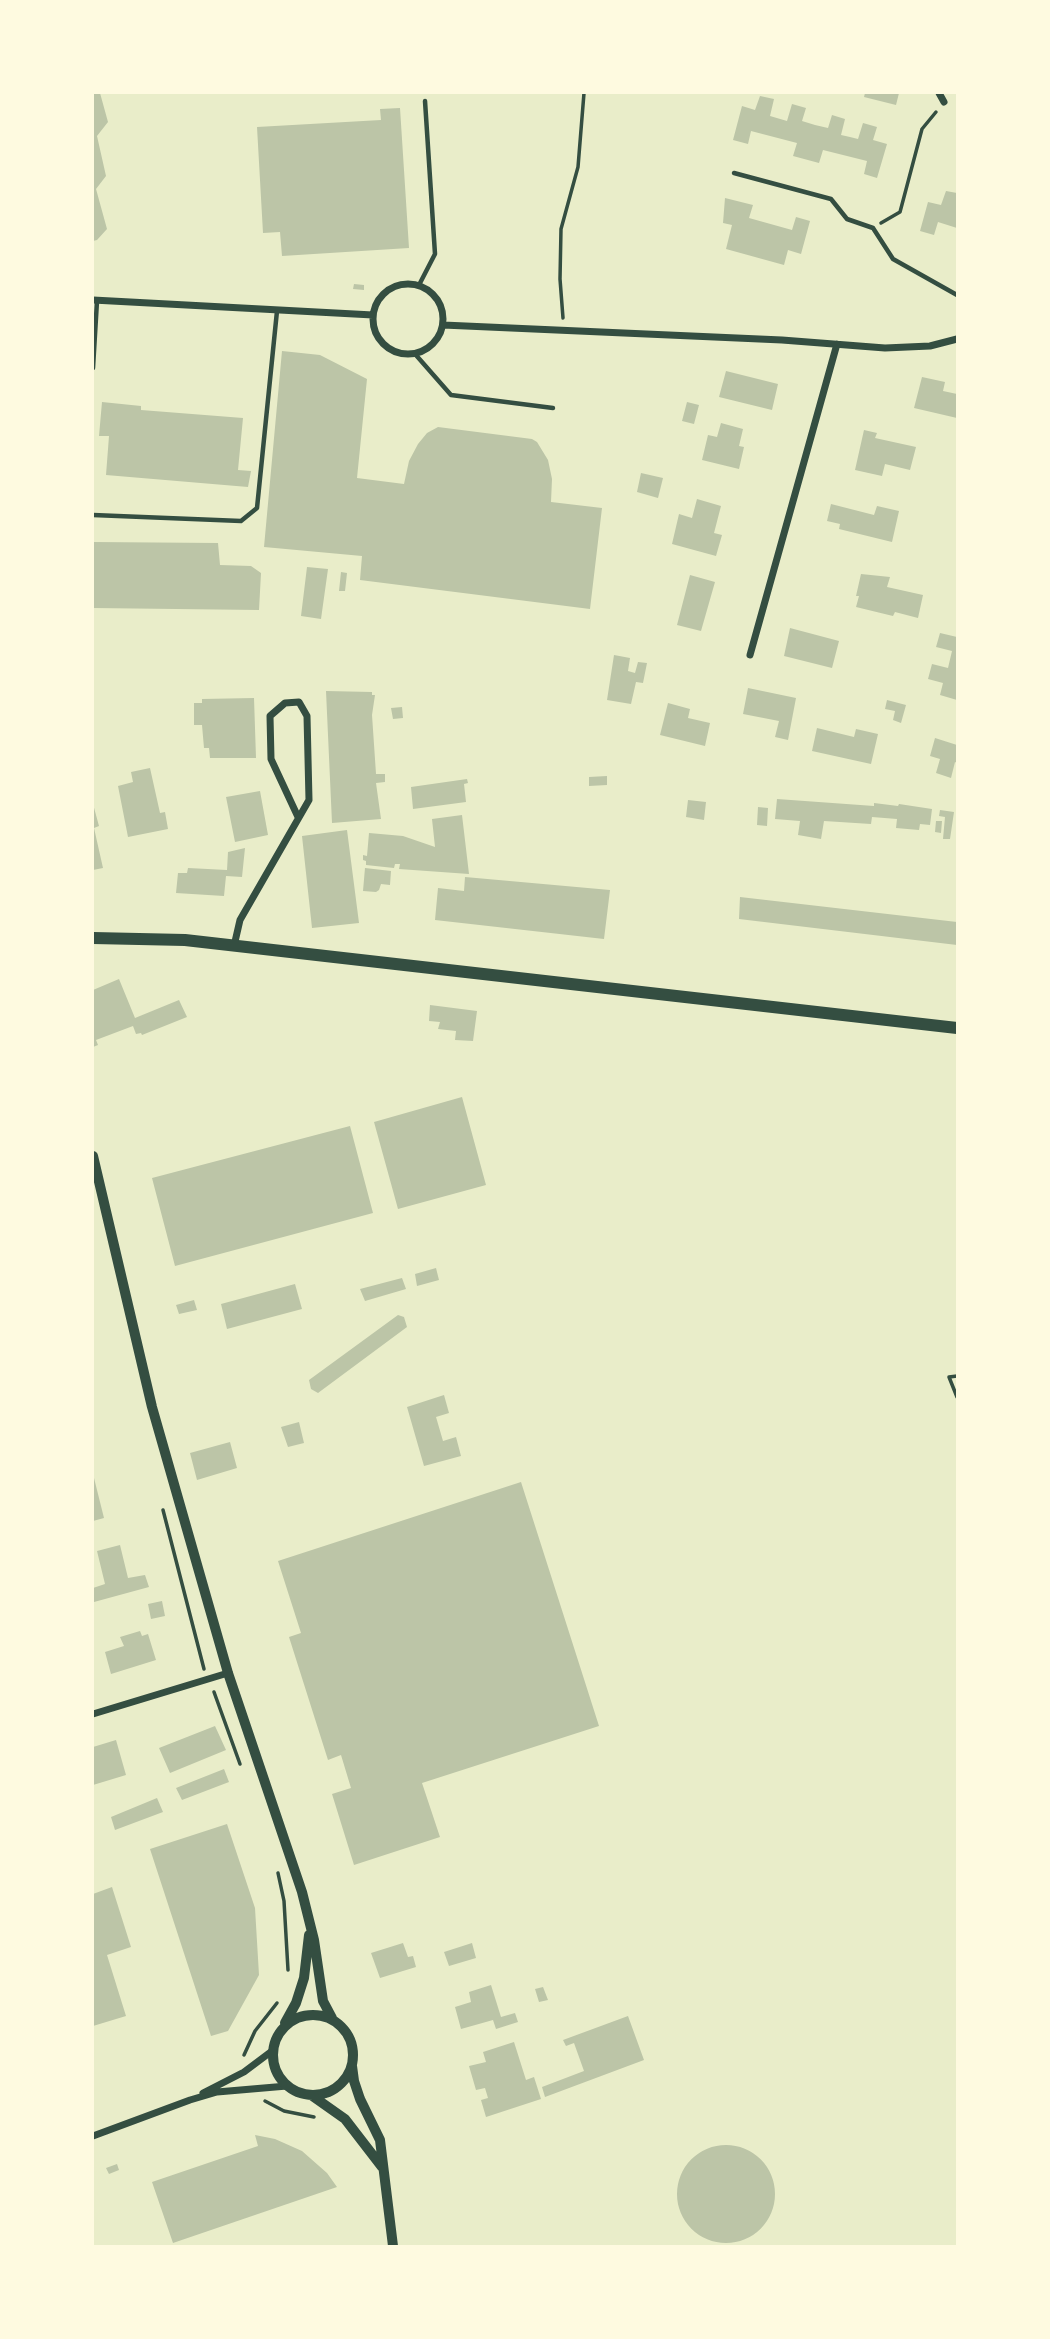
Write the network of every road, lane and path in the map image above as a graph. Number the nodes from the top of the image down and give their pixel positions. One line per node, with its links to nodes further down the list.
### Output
1 (584, 93): 13 (path)
2 (939, 93): 4 (street)
3 (425, 101): 7 (lane)
4 (944, 102): 6 (path)
5 (734, 173): 6 (lane)
6 (873, 228): 8 (lane)
7 (419, 285): 11 (street); 12 (street)
8 (957, 295)
9 (95, 301): 10 (street); 17 (lane)
10 (277, 311): 11 (street); 19 (lane)
11 (373, 314): 16 (street)
12 (443, 325): 13 (street); 16 (street)
13 (564, 330): 15 (street)
14 (957, 339): 15 (street)
15 (837, 344): 20 (street)
16 (415, 354): 18 (lane)
17 (93, 368)
18 (553, 408)
19 (93, 515)
20 (750, 655)
21 (298, 817): 21 (street); 23 (street)
22 (93, 938): 23 (main road)
23 (234, 946): 24 (main road)
24 (957, 1028)
25 (93, 1156): 29 (street)
26 (957, 1376): 27 (path)
27 (957, 1397)
28 (163, 1509): 30 (path)
29 (228, 1673): 30 (street); 34 (street)
30 (208, 1679): 31 (street); 32 (path)
31 (93, 1714)
32 (245, 1776)
33 (275, 1864): 35 (path)
34 (310, 1921): 37 (street); 38 (street)
35 (288, 1974)
36 (281, 1998): 41 (path)
37 (332, 2018): 38 (street); 40 (street)
38 (283, 2027): 39 (street)
39 (272, 2051): 41 (street); 42 (street)
40 (352, 2065): 44 (street); 48 (street)
41 (248, 2069): 45 (street)
42 (287, 2087): 43 (street); 44 (street)
43 (254, 2088): 45 (street); 46 (path)
44 (312, 2095): 48 (street)
45 (190, 2099): 47 (street)
46 (323, 2120)
47 (93, 2136)
48 (384, 2169): 49 (street)
49 (393, 2246)

